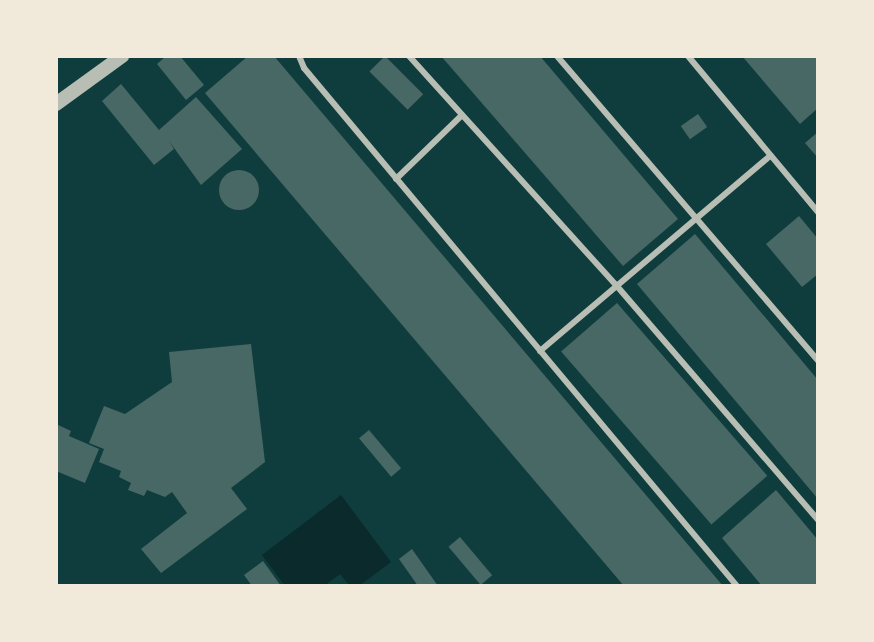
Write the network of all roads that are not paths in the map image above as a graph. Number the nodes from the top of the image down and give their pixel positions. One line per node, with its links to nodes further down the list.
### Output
1 (299, 56): 9 (lane)
2 (409, 56): 7 (lane)
3 (557, 56): 11 (lane)
4 (688, 56): 8 (lane)
5 (111, 59): 6 (street)
6 (56, 104)
7 (462, 115): 9 (lane); 12 (lane)
8 (770, 156): 10 (lane); 11 (lane)
9 (396, 179): 13 (lane)
10 (818, 212)
11 (696, 218): 12 (lane); 14 (lane)
12 (616, 285): 13 (lane); 15 (lane)
13 (540, 351): 16 (lane)
14 (818, 360)
15 (818, 520)
16 (737, 586)

